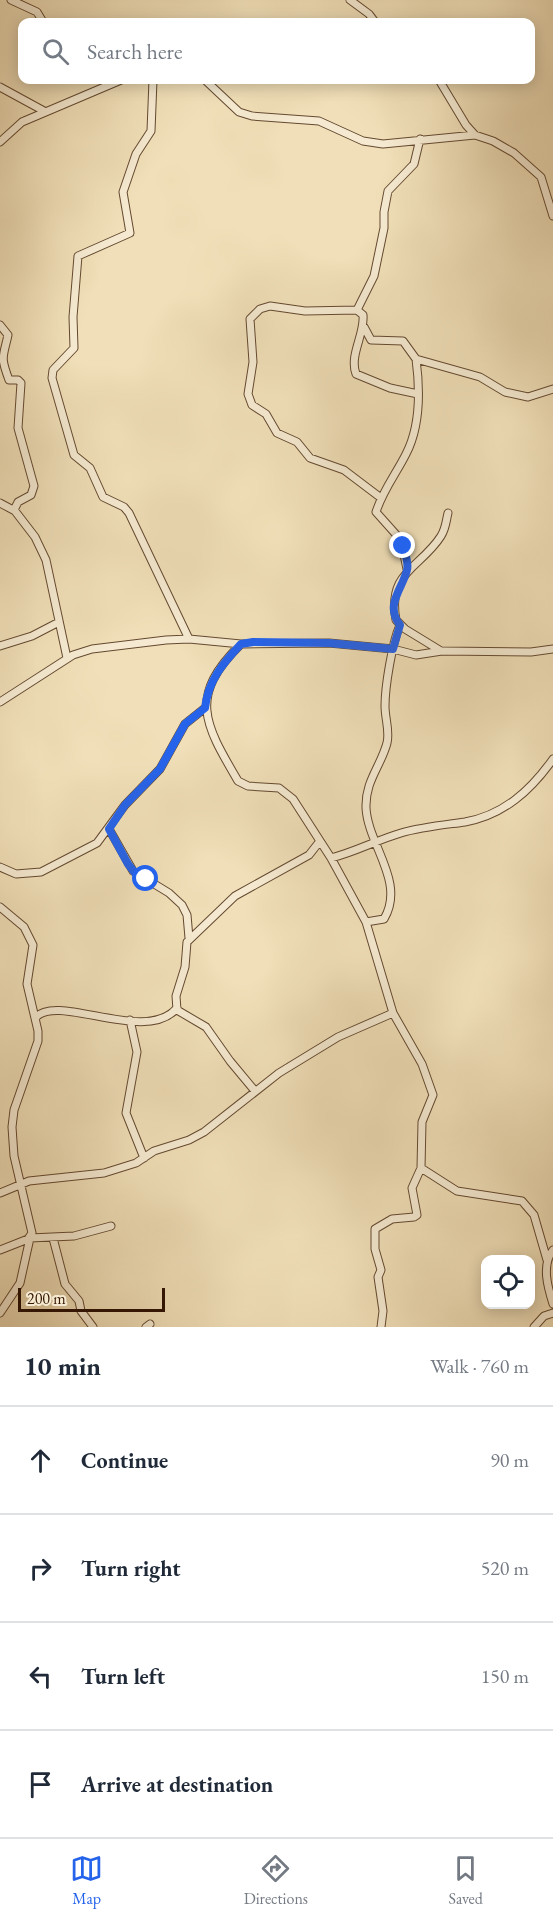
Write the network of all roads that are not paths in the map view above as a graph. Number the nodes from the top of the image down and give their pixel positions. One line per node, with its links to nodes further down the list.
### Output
1 (11, 0): 3 (street)
2 (350, 0): 4 (street)
3 (41, 18)
4 (372, 18)
5 (111, 84): 10 (street)
6 (153, 84): 28 (street)
7 (209, 84): 12 (street)
8 (441, 84): 11 (street)
9 (0, 87): 10 (street)
10 (44, 111): 13 (street)
11 (475, 135): 12 (street); 14 (street)
12 (420, 140): 15 (street)
13 (0, 142)
14 (553, 216)
15 (357, 310): 17 (street); 21 (street)
16 (0, 325): 23 (street)
17 (364, 327): 18 (street); 20 (street)
18 (416, 358): 19 (street); 20 (street)
19 (552, 390)
20 (418, 394): 21 (street)
21 (381, 498): 25 (street)
22 (0, 503): 23 (street)
23 (14, 510): 26 (street)
24 (448, 513): 25 (street)
25 (408, 569): 27 (street)
26 (59, 622): 30 (street); 34 (street)
27 (400, 625): 31 (street); 33 (street)
28 (189, 639): 29 (street); 34 (street)
29 (241, 644): 31 (street); 36 (street)
30 (0, 646)
31 (393, 649): 33 (street); 39 (street)
32 (553, 649): 33 (street)
33 (442, 651)
34 (67, 658): 35 (street)
35 (0, 702)
36 (205, 708): 38 (street); 40 (street)
37 (553, 759): 39 (street)
38 (109, 829): 42 (street); 45 (street)
39 (375, 841): 41 (street); 44 (street)
40 (320, 842): 41 (street); 45 (street)
41 (331, 858): 44 (street)
42 (0, 867)
43 (0, 908): 48 (street)
44 (366, 922): 47 (street)
45 (189, 939): 46 (street)
46 (177, 1008): 49 (street); 50 (street)
47 (393, 1013): 50 (street); 52 (street)
48 (36, 1017): 49 (street); 53 (street)
49 (130, 1020): 51 (street)
50 (255, 1091): 51 (street)
51 (144, 1158): 53 (street)
52 (421, 1168): 60 (street); 65 (street)
53 (21, 1184): 54 (street); 56 (street)
54 (0, 1193)
55 (111, 1226): 57 (street)
56 (30, 1238): 57 (street); 58 (street); 62 (street)
57 (53, 1238): 64 (street)
58 (0, 1250)
59 (553, 1250): 60 (street)
60 (547, 1260): 61 (street)
61 (553, 1304)
62 (0, 1313)
63 (553, 1313): 66 (street)
64 (93, 1327)
65 (381, 1327)
66 (534, 1327)

